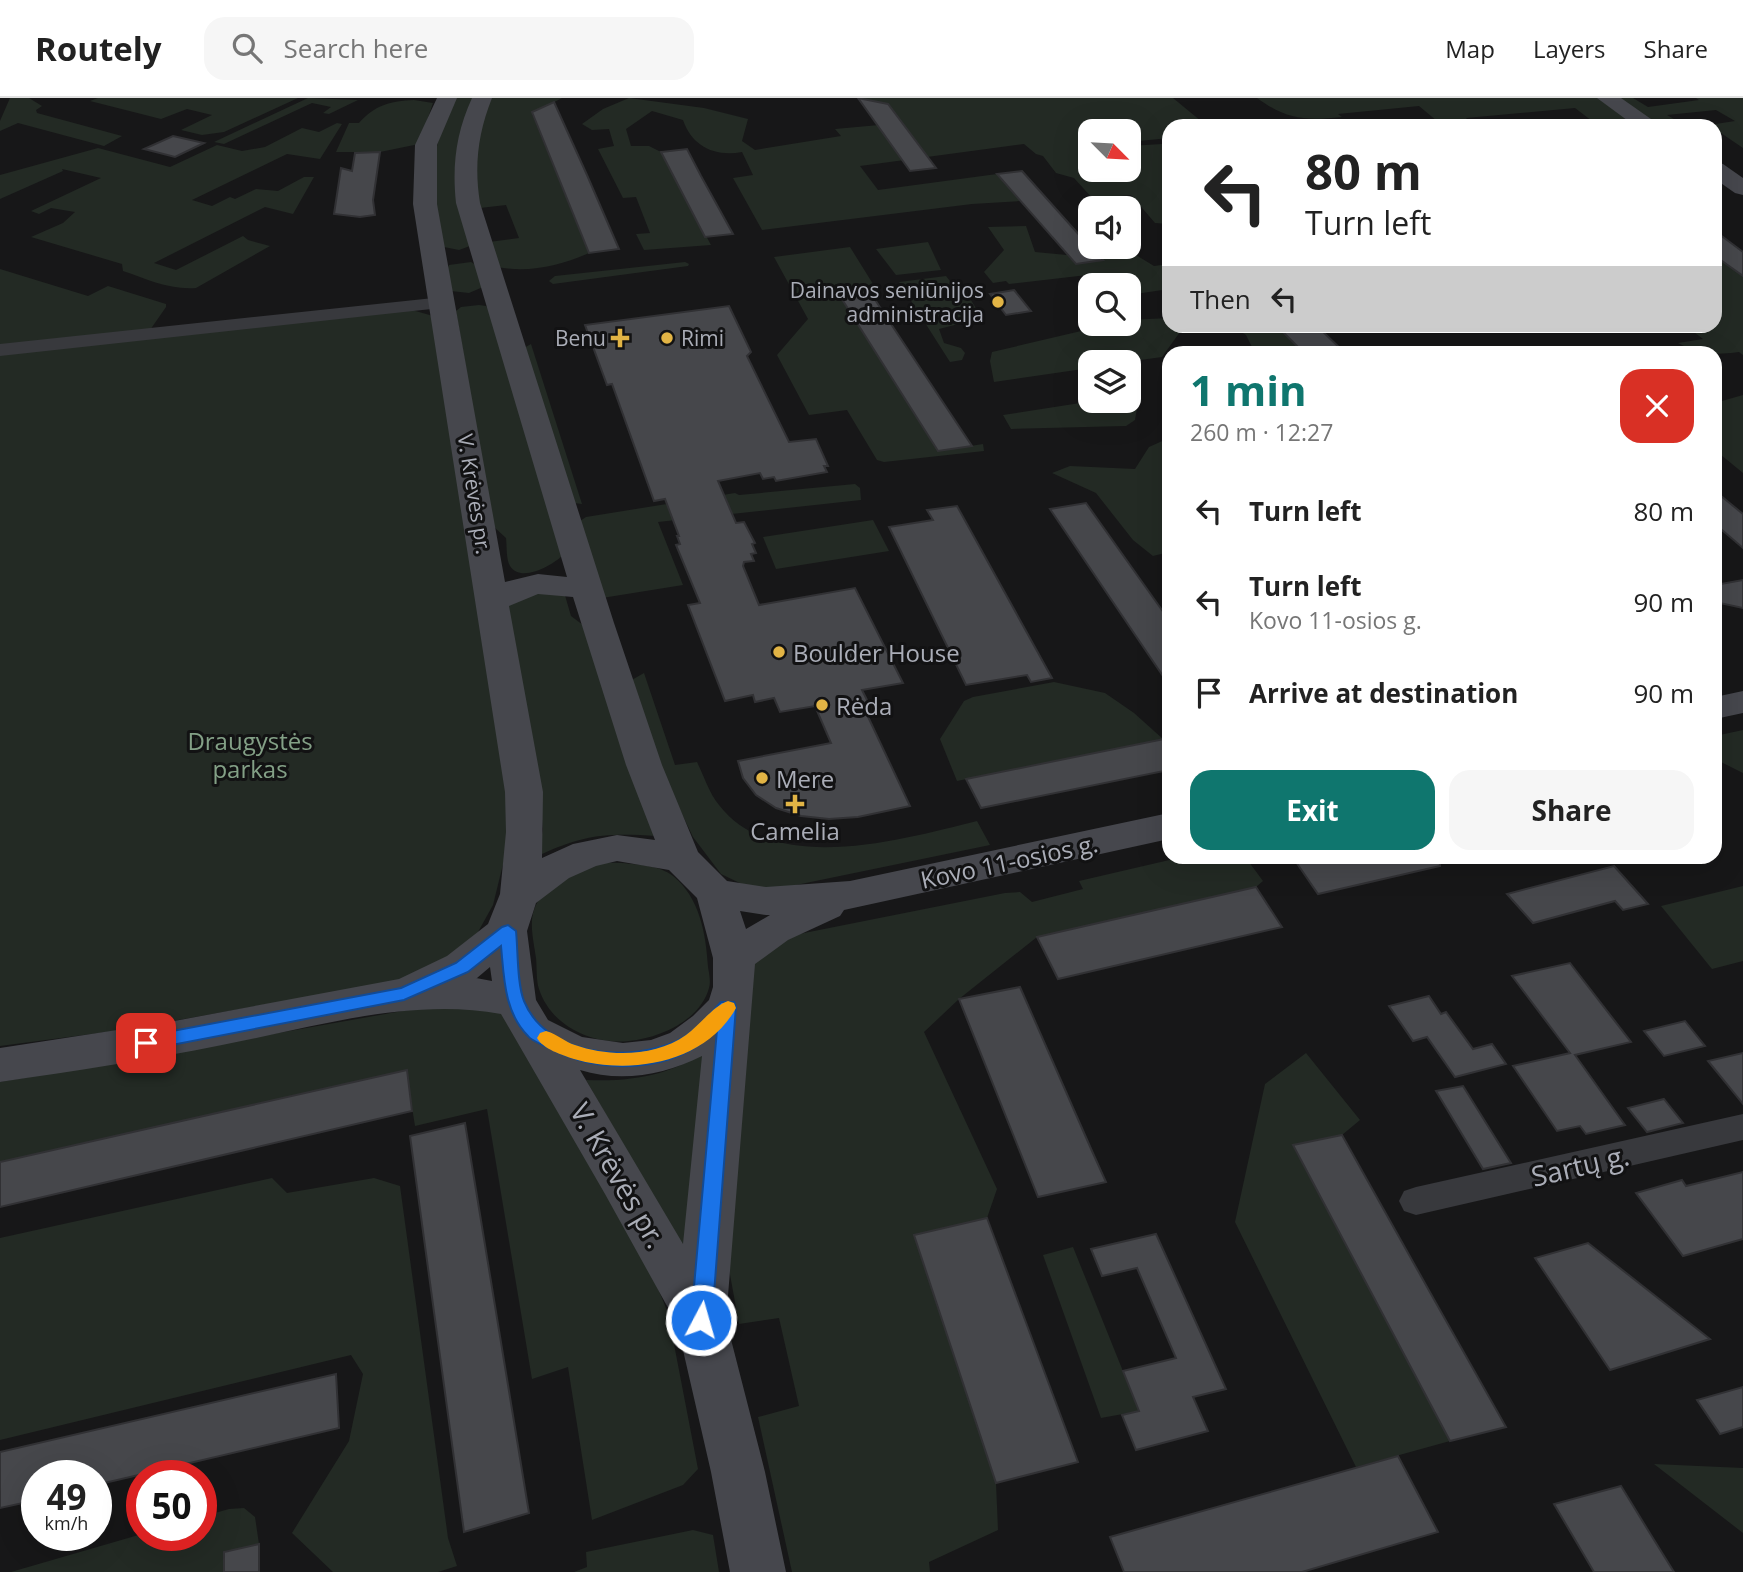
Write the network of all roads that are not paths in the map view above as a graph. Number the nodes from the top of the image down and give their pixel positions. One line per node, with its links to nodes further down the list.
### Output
1 (447, 98): 8 (main road, V. Krėvės pr.)
2 (482, 98): 7 (main road)
3 (1607, 98): 4 (main road)
4 (1639, 119)
5 (1722, 174): 6 (main road)
6 (1743, 188)
7 (484, 254): 8 (main road); 9 (main road)
8 (435, 260): 10 (main road, V. Krėvės pr.)
9 (498, 297): 10 (main road); 12 (main road)
10 (443, 303): 11 (street); 13 (main road, V. Krėvės pr.)
11 (0, 350)
12 (575, 551): 13 (main road); 14 (main road)
13 (489, 584): 14 (main road); 21 (main road, V. Krėvės pr.)
14 (587, 591): 18 (main road)
15 (1743, 702): 16 (main road)
16 (1722, 706)
17 (1162, 828): 20 (main road, Kovo 11-osios g.)
18 (681, 858): 19 (main road); 21 (main road)
19 (715, 893): 20 (main road, Kovo 11-osios g.); 22 (main road)
20 (850, 895): 22 (main road, Kovo 11-osios g.)
21 (514, 912): 23 (main road); 25 (main road)
22 (733, 958): 24 (main road)
23 (404, 994): 25 (main road); 26 (main road)
24 (728, 1007): 25 (main road); 29 (main road, V. Krėvės pr.)
25 (525, 1016): 29 (main road, V. Krėvės pr.)
26 (0, 1065)
27 (1743, 1128): 28 (street, Sartų g.)
28 (1416, 1202)
29 (701, 1320): 30 (main road, V. Krėvės pr.)
30 (758, 1572)

